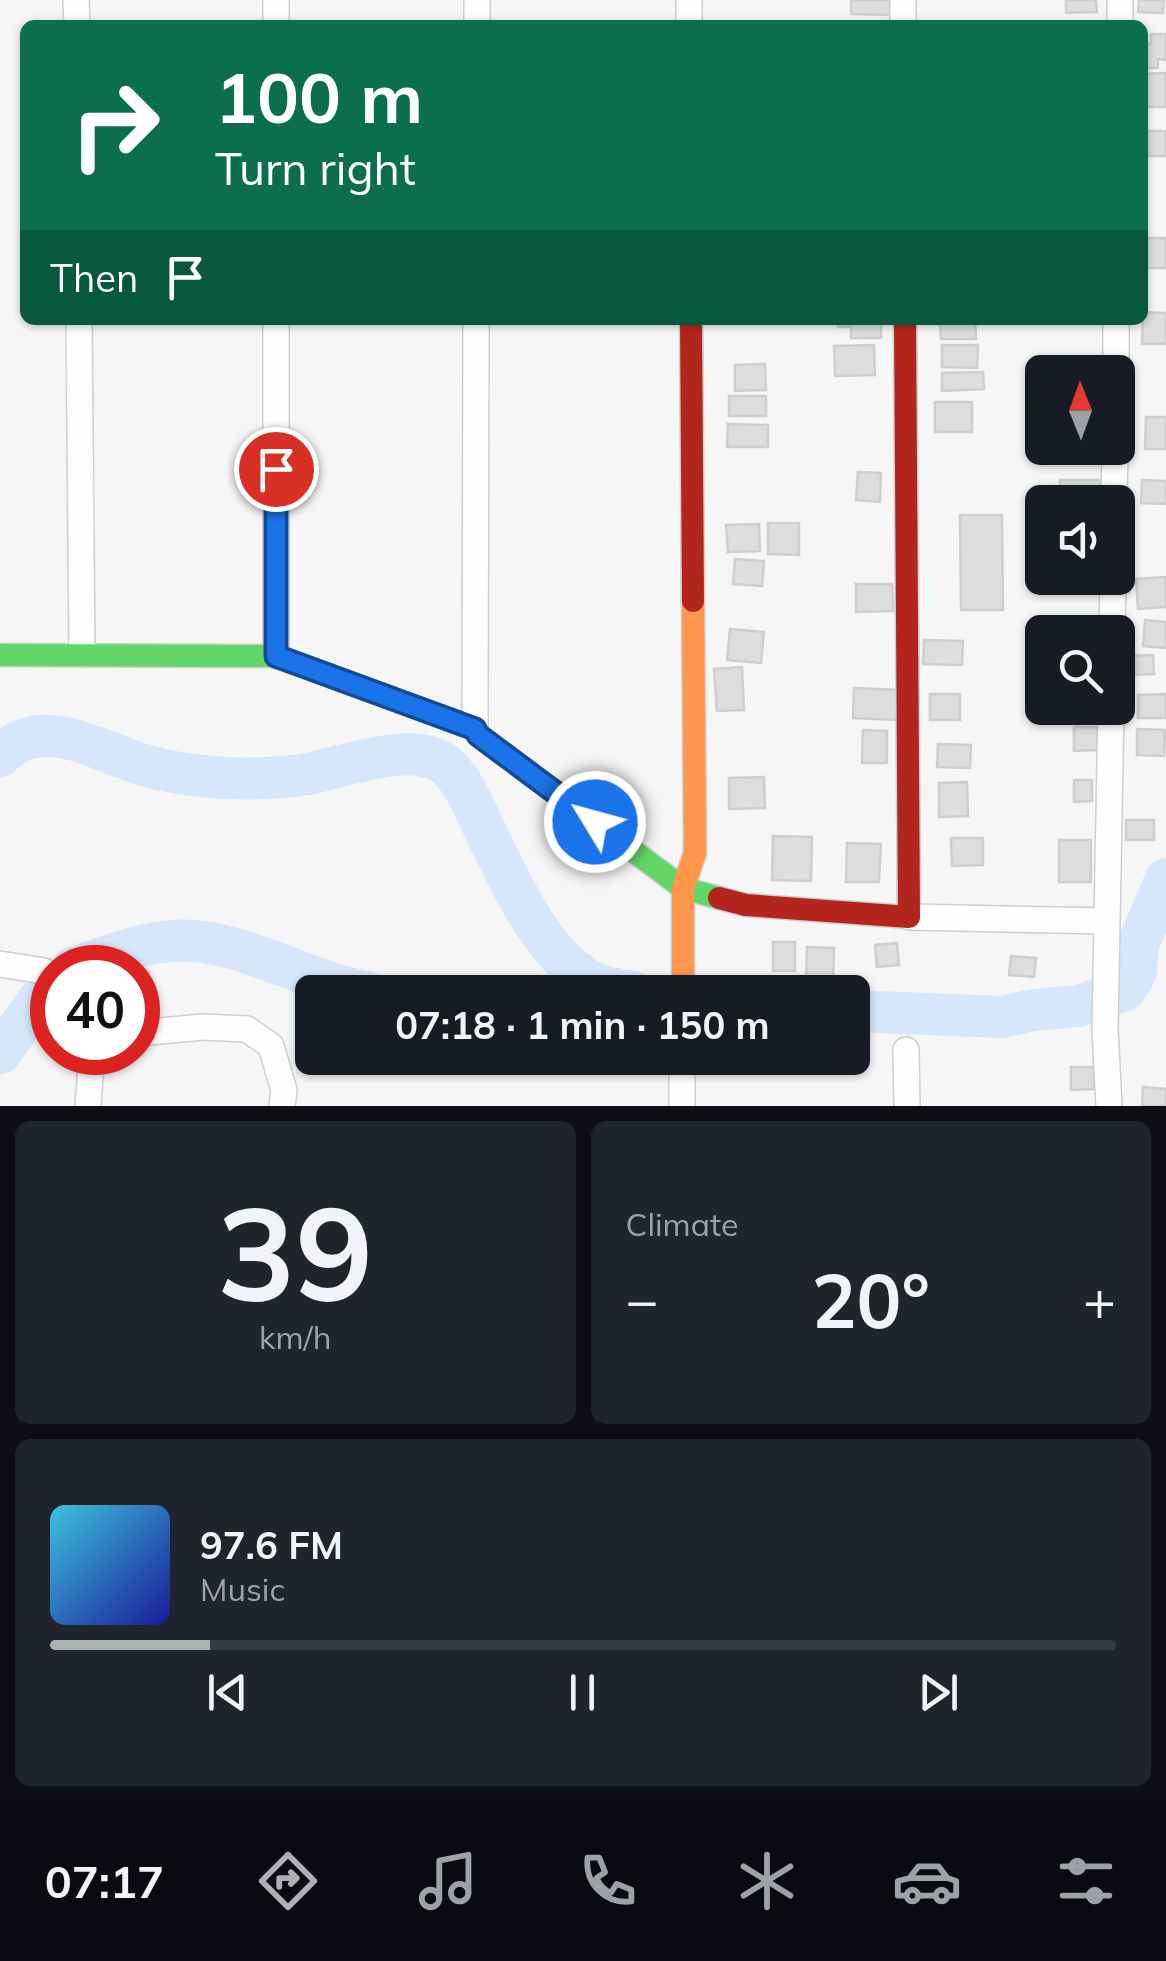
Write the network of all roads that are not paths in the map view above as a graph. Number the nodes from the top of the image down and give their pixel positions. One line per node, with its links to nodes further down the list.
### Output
1 (79, 325): 8 (street)
2 (276, 325): 10 (street)
3 (476, 325): 12 (street)
4 (691, 325): 13 (street)
5 (905, 325): 14 (street)
6 (1116, 325): 7 (street)
7 (1116, 355)
8 (82, 654): 9 (street); 10 (street)
9 (0, 655)
10 (276, 656): 12 (street)
11 (1112, 725): 15 (street)
12 (475, 729): 13 (street)
13 (683, 888): 14 (street); 18 (street)
14 (909, 917): 15 (street)
15 (1107, 921): 27 (street)
16 (0, 964): 17 (street)
17 (30, 971)
18 (683, 975)
19 (160, 1031): 24 (street)
20 (906, 1050): 26 (street)
21 (90, 1075): 23 (street)
22 (682, 1075): 25 (street)
23 (88, 1106)
24 (282, 1106)
25 (682, 1106)
26 (907, 1106)
27 (1109, 1106)

